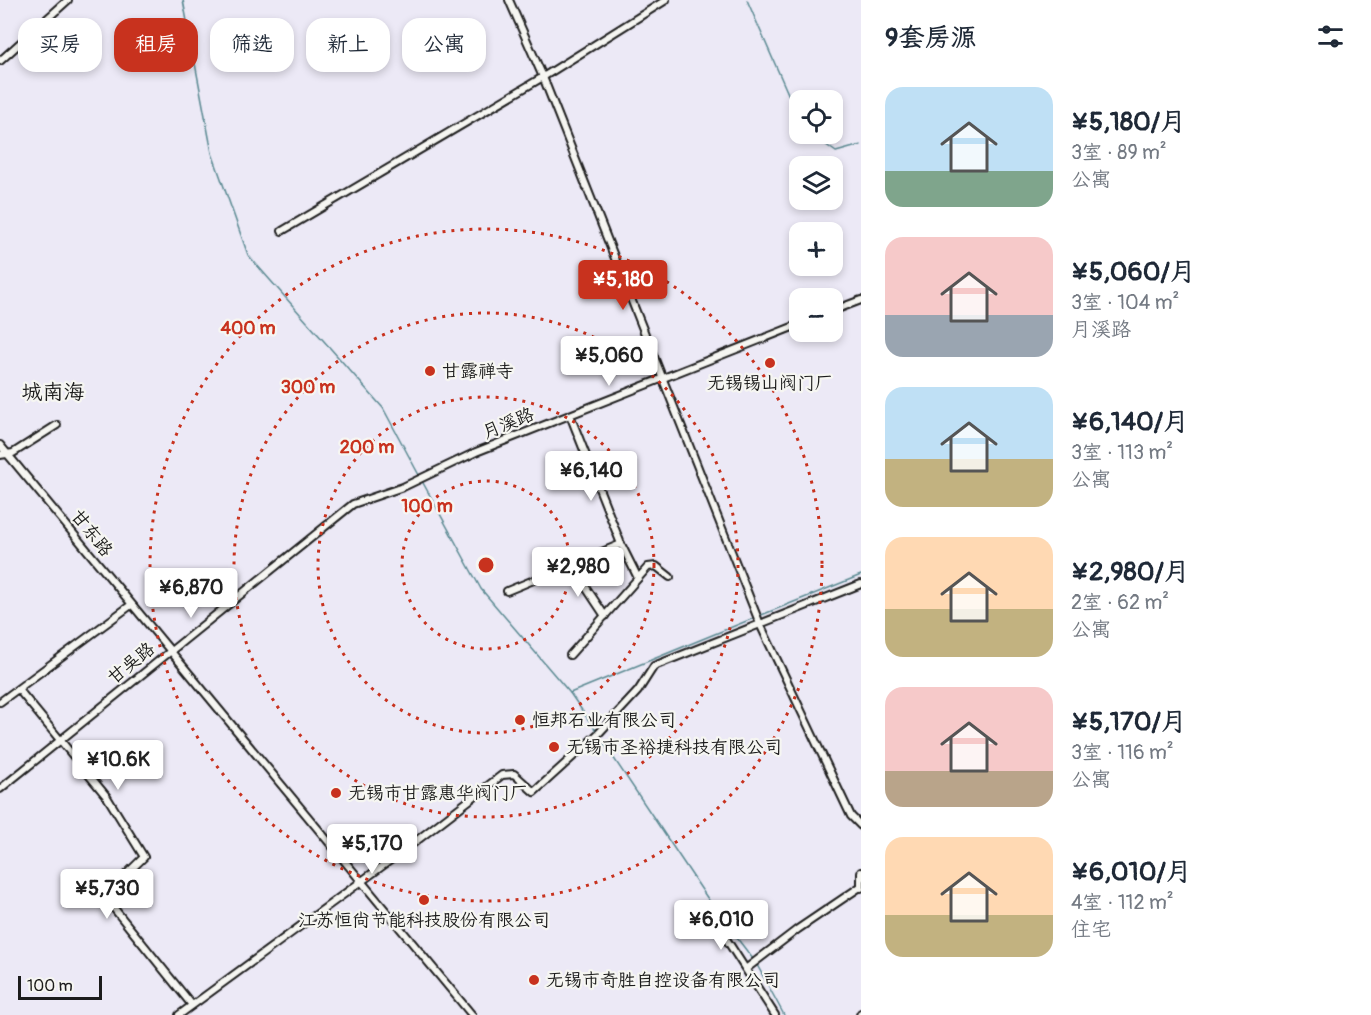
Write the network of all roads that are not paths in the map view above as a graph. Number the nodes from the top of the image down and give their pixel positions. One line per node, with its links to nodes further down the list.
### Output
1 (68, 0): 4 (street)
2 (509, 0): 5 (street)
3 (666, 0): 5 (street)
4 (0, 61)
5 (543, 77): 6 (street); 10 (street)
6 (282, 231)
7 (861, 300): 8 (street)
8 (843, 307)
9 (789, 328): 10 (street, 月溪路)
10 (663, 378): 11 (street, 月溪路); 24 (street)
11 (570, 415): 15 (street, 月溪路); 16 (street)
12 (57, 425): 14 (street)
13 (0, 445): 14 (street, 甘东路)
14 (3, 454): 22 (street, 甘东路)
15 (403, 486): 25 (street, 甘吴路)
16 (621, 544): 17 (street); 19 (street)
17 (571, 565): 21 (street); 23 (street)
18 (670, 577): 19 (street)
19 (638, 578): 23 (street)
20 (861, 584): 24 (street)
21 (507, 591)
22 (131, 605): 25 (street, 甘东路); 27 (street)
23 (605, 616): 26 (street)
24 (758, 619): 31 (street); 33 (street)
25 (171, 650): 29 (street, 甘吴路); 33 (street, 甘东路)
26 (570, 655)
27 (19, 690): 28 (street); 29 (street)
28 (0, 702)
29 (62, 739): 30 (street, 甘吴路); 37 (street)
30 (0, 789)
31 (861, 826)
32 (861, 872): 34 (street)
33 (361, 881): 37 (street); 39 (street, 甘东路)
34 (861, 887): 36 (street)
35 (714, 920): 36 (street)
36 (750, 967): 40 (street)
37 (192, 1005): 38 (street)
38 (179, 1015)
39 (472, 1015)
40 (775, 1015)

